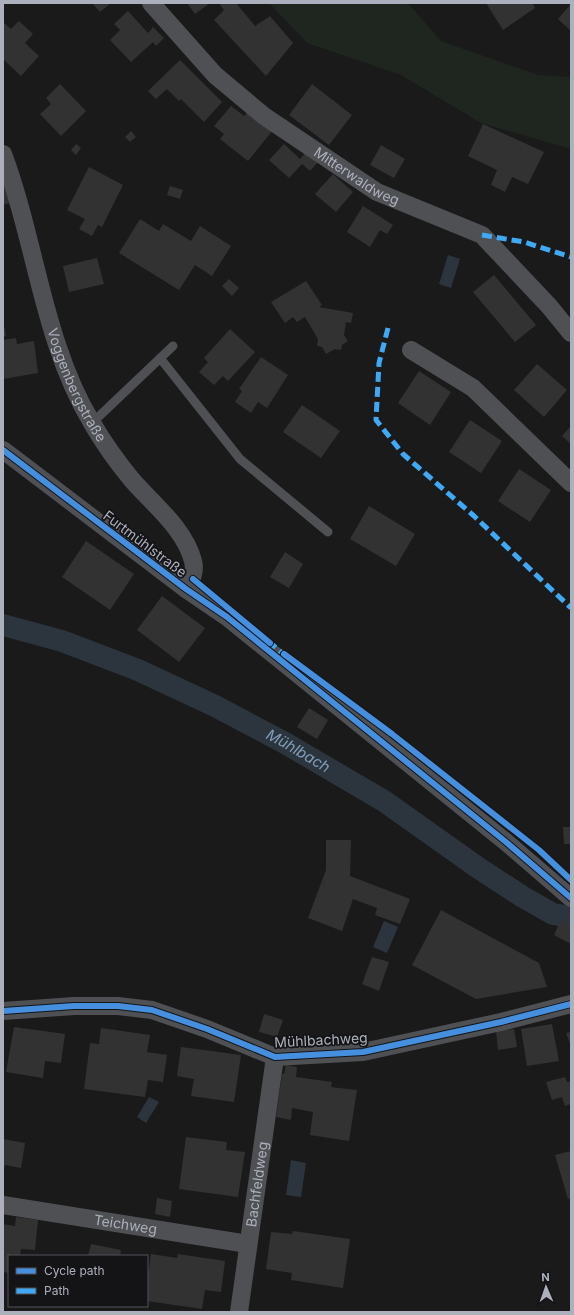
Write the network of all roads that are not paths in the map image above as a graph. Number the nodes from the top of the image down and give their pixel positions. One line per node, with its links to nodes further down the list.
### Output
1 (151, 3): 3 (street, Mitterwaldweg)
2 (3, 154): 7 (street, Voggenbergstraße)
3 (571, 333)
4 (173, 346): 6 (lane)
5 (411, 350): 9 (street)
6 (160, 358): 7 (lane); 10 (lane)
7 (92, 423): 11 (street, Voggenbergstraße)
8 (3, 450): 11 (street, Furtmühlstraße)
9 (571, 483)
10 (328, 532)
11 (186, 589): 12 (street, Furtmühlstraße)
12 (571, 898)
13 (571, 1004): 15 (street, Mühlbachweg)
14 (3, 1011): 15 (street, Mühlbachweg)
15 (274, 1057): 17 (street, Bachfeldweg)
16 (3, 1205): 17 (street, Teichweg)
17 (248, 1244): 18 (street, Bachfeldweg)
18 (239, 1312)

